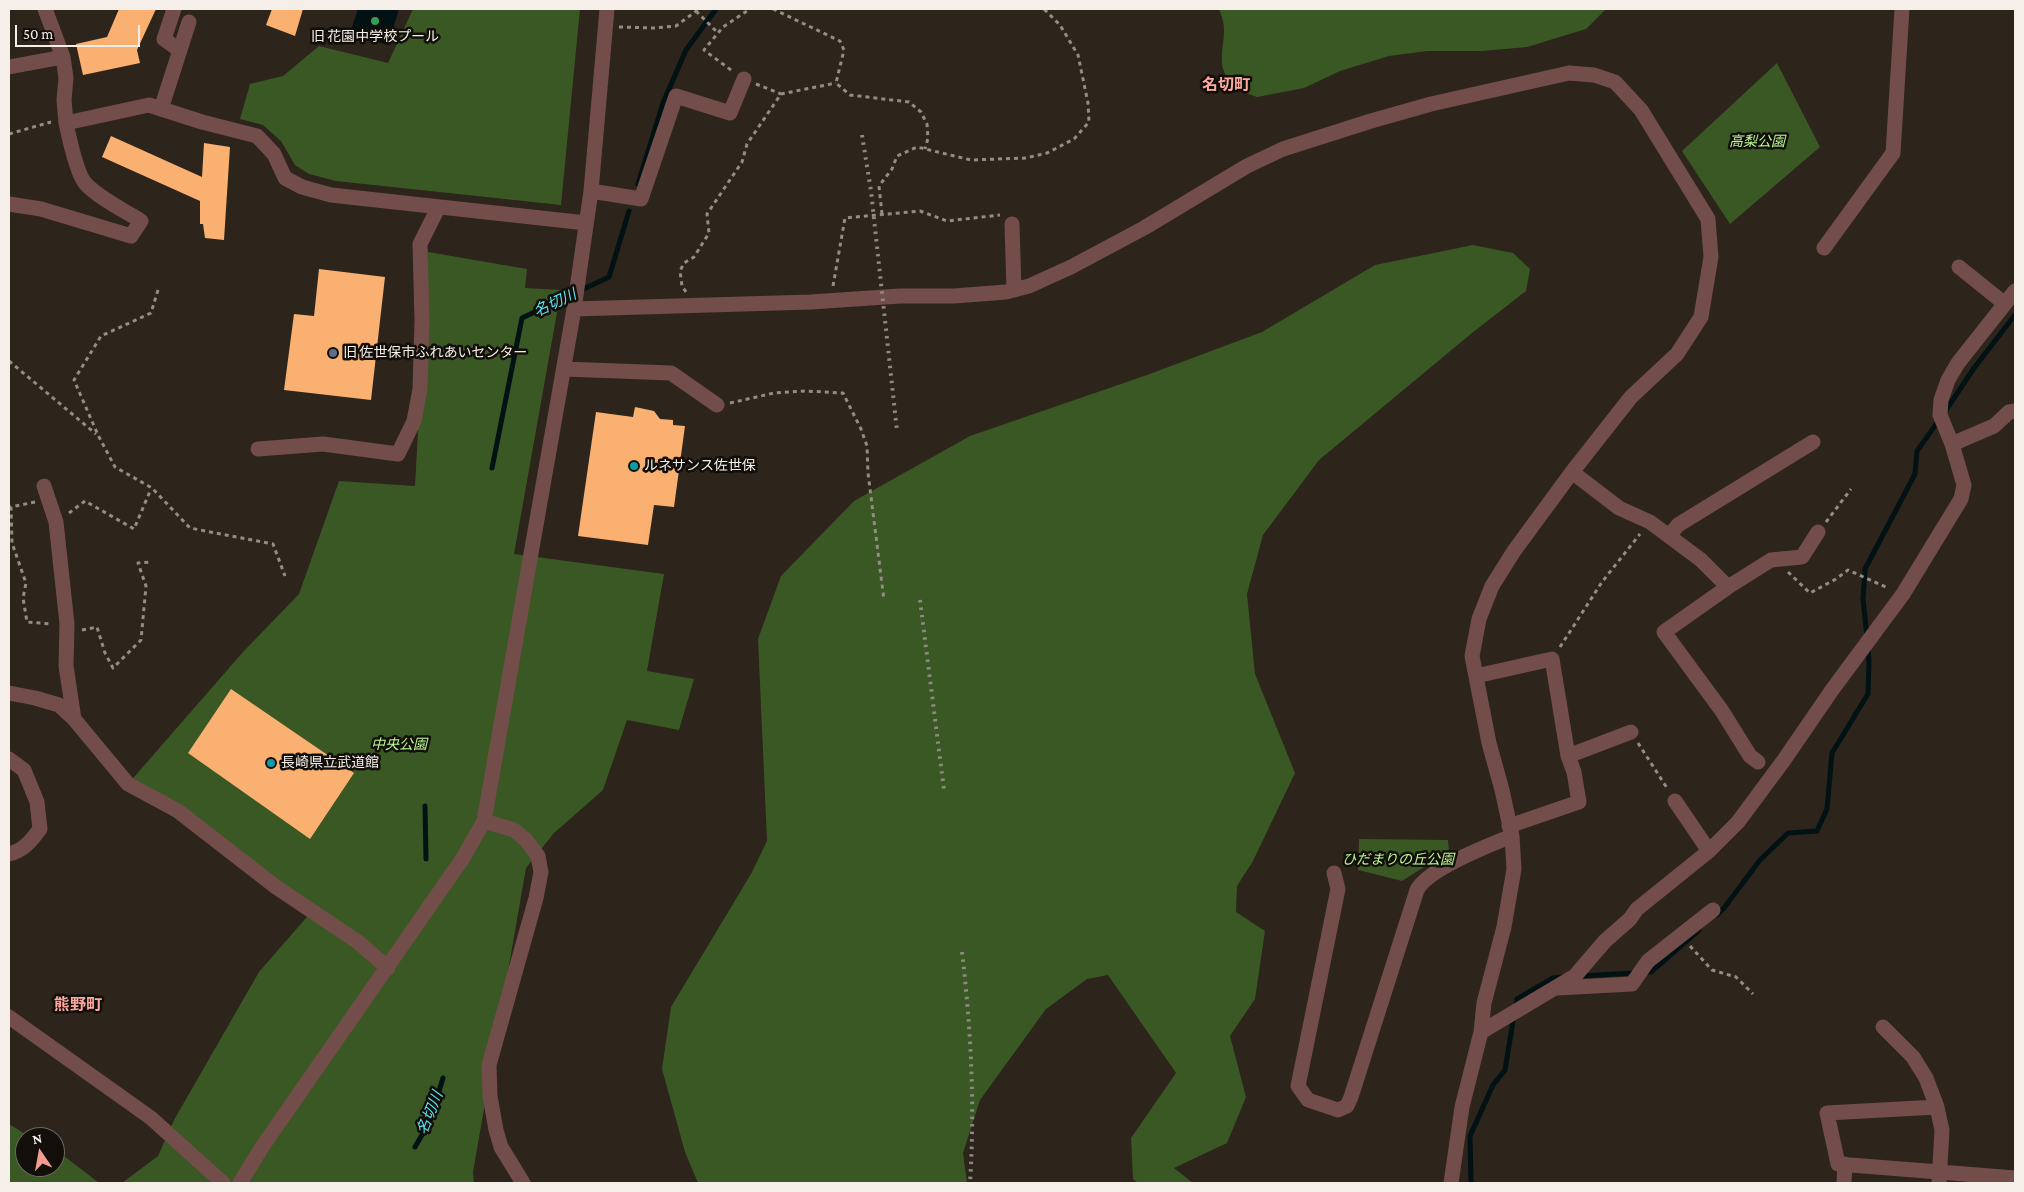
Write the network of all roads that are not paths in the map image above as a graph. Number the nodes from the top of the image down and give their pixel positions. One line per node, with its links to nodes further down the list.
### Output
1 (45, 9): 7 (street)
2 (174, 9): 6 (street)
3 (607, 9): 12 (street)
4 (1902, 9): 17 (street)
5 (189, 22): 6 (street)
6 (180, 50): 10 (street)
7 (63, 57): 8 (street); 11 (street)
8 (9, 67)
9 (744, 79): 12 (street)
10 (161, 109): 11 (street); 14 (street)
11 (66, 123): 13 (street)
12 (591, 191): 15 (street)
13 (9, 204)
14 (438, 208): 15 (street); 28 (street)
15 (586, 223): 22 (street)
16 (1012, 224): 19 (street)
17 (1824, 248)
18 (1959, 266): 21 (street)
19 (1014, 290): 22 (street); 29 (street)
20 (2015, 290): 21 (street)
21 (2005, 304): 27 (street)
22 (574, 307): 23 (street)
23 (564, 369): 24 (street); 42 (street)
24 (717, 406)
25 (2015, 411): 27 (street)
26 (1813, 442): 32 (street)
27 (1952, 444): 40 (street)
28 (258, 449)
29 (1572, 472): 32 (street); 34 (street)
30 (44, 486): 36 (street)
31 (1818, 532): 33 (street)
32 (1668, 536): 33 (street)
33 (1728, 587): 40 (street)
34 (1476, 676): 38 (street); 43 (street)
35 (9, 693): 36 (street)
36 (74, 719): 48 (street)
37 (1631, 732): 38 (street)
38 (1568, 756): 43 (street)
39 (9, 759): 45 (street)
40 (1762, 767): 44 (street)
41 (1678, 805): 44 (street)
42 (484, 822): 48 (street); 59 (street)
43 (1510, 831): 46 (street); 52 (street)
44 (1709, 851): 49 (street)
45 (9, 854)
46 (1334, 873)
47 (1713, 910): 49 (street)
48 (388, 968): 58 (street)
49 (1555, 988): 52 (street)
50 (9, 1018): 57 (street)
51 (1883, 1028): 53 (street)
52 (1481, 1032): 60 (street)
53 (1937, 1107): 54 (street); 55 (street)
54 (1845, 1164): 55 (street); 61 (street)
55 (1940, 1178): 56 (street)
56 (2015, 1178)
57 (223, 1183)
58 (240, 1183)
59 (523, 1183)
60 (1451, 1183)
61 (1844, 1183)

